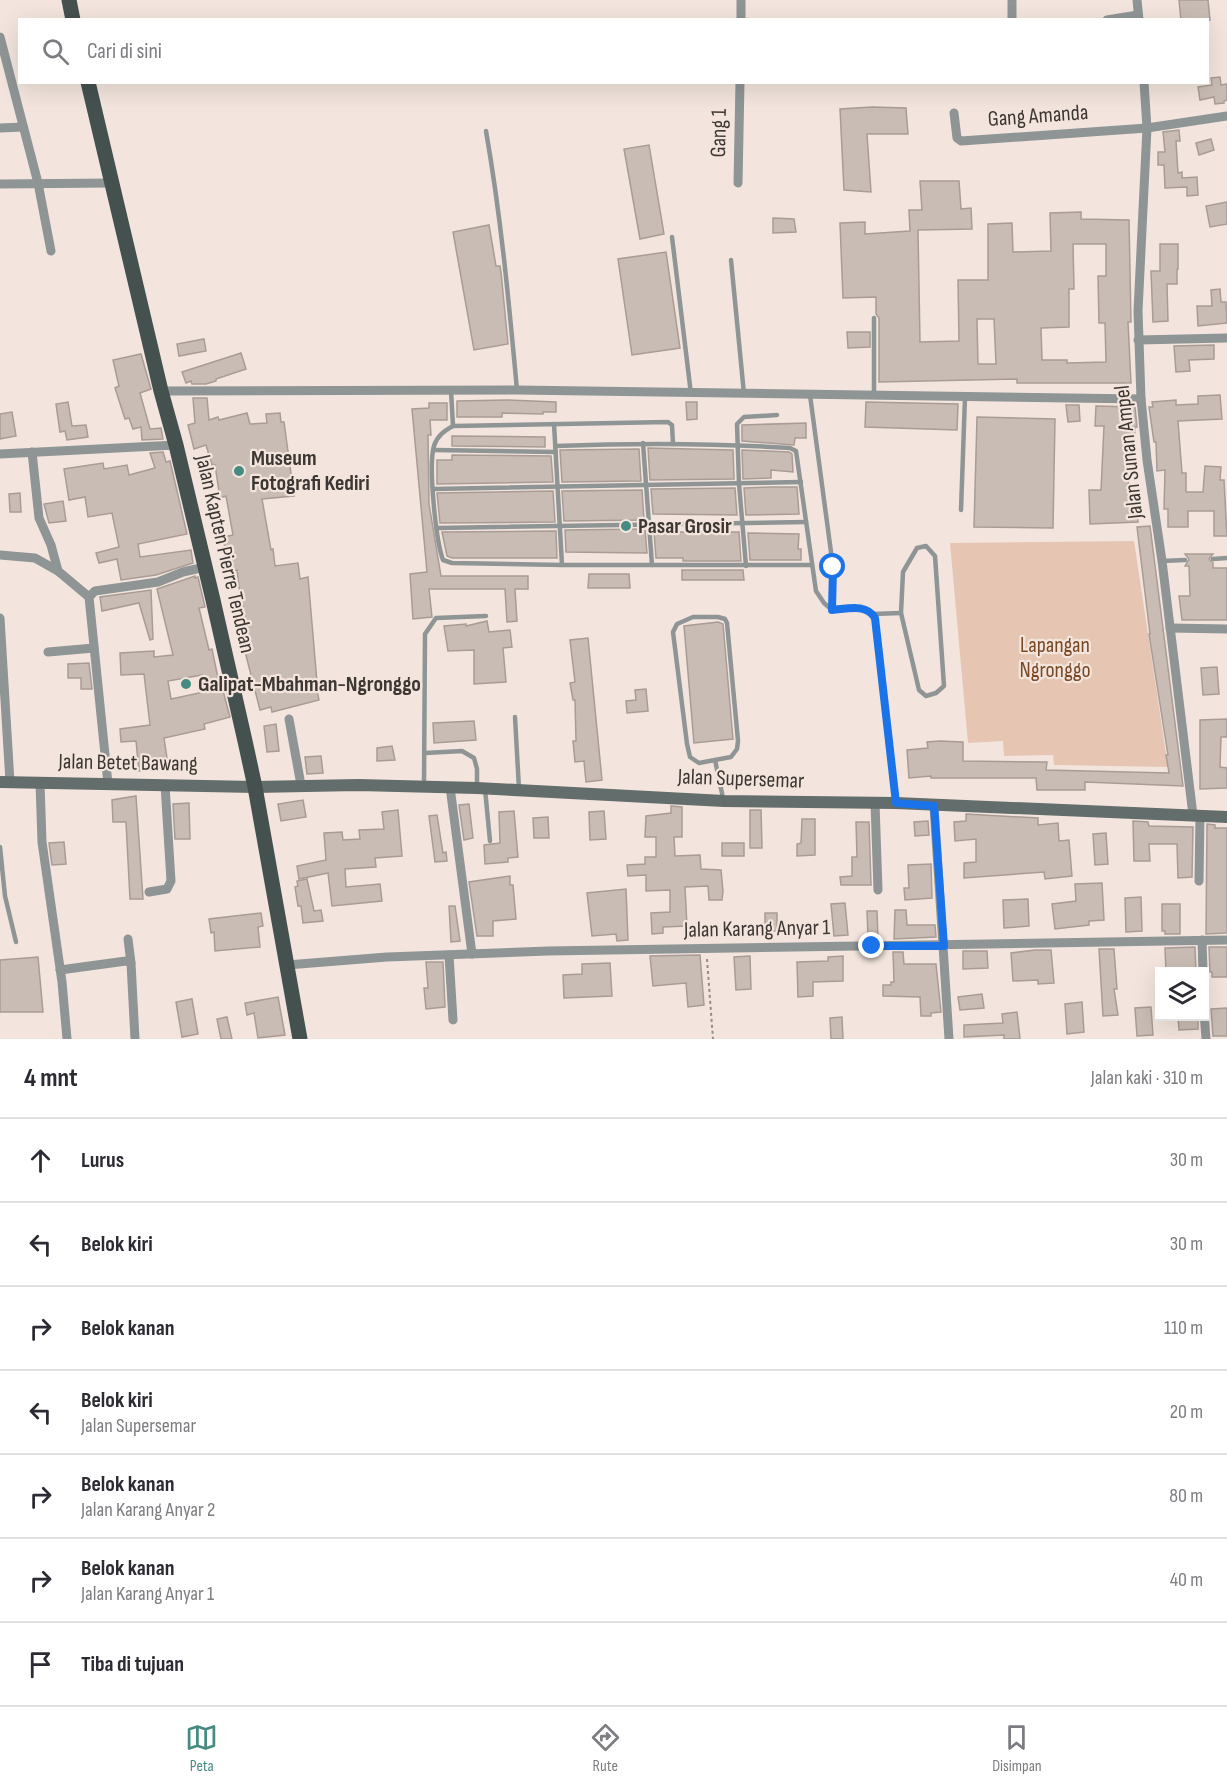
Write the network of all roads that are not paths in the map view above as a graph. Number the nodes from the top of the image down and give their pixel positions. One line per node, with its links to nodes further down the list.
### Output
1 (69, 0): 6 (main road)
2 (741, 0): 7 (street)
3 (1012, 0): 8 (street)
4 (1137, 0): 5 (street)
5 (1138, 17)
6 (73, 18)
7 (741, 18)
8 (1012, 18)
9 (0, 38): 10 (street)
10 (5, 70): 16 (street)
11 (88, 84): 22 (main road, Jalan Kapten Pierre Tendean)
12 (740, 84): 23 (street, Gang 1)
13 (1144, 84): 18 (street, Jalan Sunan Ampel)
14 (954, 113): 18 (street, Gang Amanda)
15 (1227, 116): 18 (street)
16 (24, 127): 17 (street); 21 (street)
17 (0, 128)
18 (1147, 128): 29 (street, Jalan Sunan Ampel)
19 (486, 131): 30 (lane)
20 (0, 183): 21 (street)
21 (38, 183): 22 (street); 25 (street)
22 (112, 183): 31 (main road, Jalan Kapten Pierre Tendean)
23 (738, 183)
24 (672, 237): 33 (lane)
25 (51, 251)
26 (731, 260): 34 (lane)
27 (873, 318): 36 (lane)
28 (1227, 338): 29 (street)
29 (1138, 340): 38 (street, Jalan Sunan Ampel)
30 (517, 390): 32 (street); 33 (street)
31 (161, 391): 32 (street); 45 (main road, Jalan Kapten Pierre Tendean)
32 (451, 391): 41 (lane)
33 (691, 394): 34 (street)
34 (744, 394): 35 (street)
35 (809, 394): 36 (street); 74 (lane)
36 (874, 395): 37 (street)
37 (965, 397): 38 (street); 56 (lane)
38 (1142, 399): 66 (street, Jalan Sunan Ampel)
39 (777, 415): 44 (lane)
40 (554, 424): 41 (lane); 43 (lane); 46 (lane)
41 (453, 426): 47 (lane)
42 (644, 443): 43 (lane); 46 (lane); 53 (lane)
43 (673, 444): 44 (lane)
44 (738, 444): 51 (lane); 52 (lane)
45 (176, 445): 49 (street); 71 (main road, Jalan Kapten Pierre Tendean)
46 (555, 446): 48 (lane)
47 (434, 450): 48 (lane); 55 (lane)
48 (556, 452): 54 (lane)
49 (32, 453): 50 (street); 72 (street)
50 (0, 454)
51 (801, 482): 52 (lane); 57 (lane)
52 (739, 484): 53 (lane); 60 (lane)
53 (646, 485): 54 (lane); 59 (lane)
54 (557, 486): 55 (lane); 58 (lane)
55 (434, 489): 61 (lane)
56 (961, 510)
57 (806, 522): 60 (lane); 68 (lane)
58 (560, 525): 59 (lane); 61 (lane); 69 (lane)
59 (649, 525): 60 (lane); 67 (lane)
60 (743, 525): 70 (lane)
61 (438, 528): 69 (lane)
62 (0, 555): 72 (street)
63 (1227, 558): 64 (lane)
64 (1213, 559)
65 (1185, 560): 66 (lane)
66 (1162, 561): 79 (street, Jalan Sunan Ampel)
67 (652, 565): 69 (lane); 70 (lane)
68 (812, 565): 70 (lane); 74 (lane)
69 (562, 566)
70 (746, 566)
71 (205, 567): 73 (street); 92 (main road, Jalan Kapten Pierre Tendean)
72 (58, 571): 73 (street)
73 (89, 597): 81 (street)
74 (832, 610): 76 (lane)
75 (901, 613): 75 (lane); 76 (lane)
76 (872, 614): 99 (lane)
77 (486, 616): 85 (lane)
78 (0, 618): 87 (street)
79 (1170, 628): 80 (street); 101 (street, Jalan Sunan Ampel)
80 (1227, 628)
81 (94, 648): 82 (street); 89 (street)
82 (48, 652)
83 (515, 717): 96 (lane)
84 (289, 719): 91 (street)
85 (425, 753): 93 (lane); 95 (lane)
86 (714, 760): 86 (lane); 97 (lane)
87 (5, 782): 88 (main road, Jalan Betet Bawang)
88 (40, 783): 89 (main road, Jalan Betet Bawang); 118 (street)
89 (108, 784): 90 (main road, Jalan Betet Bawang)
90 (165, 785): 92 (main road, Jalan Betet Bawang); 107 (street)
91 (301, 785): 92 (main road, Jalan Supersemar); 93 (main road, Jalan Supersemar)
92 (255, 787): 116 (main road, Jalan Kapten Pierre Tendean)
93 (424, 787): 94 (main road, Jalan Supersemar)
94 (450, 787): 95 (main road, Jalan Supersemar); 113 (street)
95 (481, 788): 96 (main road, Jalan Supersemar); 103 (lane)
96 (519, 789): 97 (main road, Jalan Supersemar)
97 (724, 801): 98 (main road, Jalan Supersemar)
98 (875, 803): 99 (main road, Jalan Supersemar); 106 (street)
99 (896, 803): 100 (main road, Jalan Supersemar)
100 (934, 806): 101 (main road, Jalan Supersemar); 112 (street)
101 (1196, 815): 102 (main road, Jalan Supersemar); 105 (street, Jalan Sunan Ampel)
102 (1227, 817)
103 (490, 841)
104 (0, 847): 111 (lane)
105 (1199, 881)
106 (878, 890)
107 (149, 892)
108 (128, 939): 115 (street)
109 (1202, 940): 110 (street, Jalan Karang Anyar 1); 112 (street, Jalan Karang Anyar 1); 117 (street)
110 (1227, 940)
111 (16, 942)
112 (944, 946): 113 (street, Jalan Karang Anyar 1); 124 (street)
113 (472, 954): 114 (street, Jalan Karang Anyar 1)
114 (449, 955): 116 (street, Jalan Karang Anyar 1); 119 (street)
115 (130, 963): 118 (street); 122 (street)
116 (287, 965): 123 (main road, Jalan Kapten Pierre Tendean)
117 (1203, 967)
118 (60, 970): 121 (street)
119 (453, 1020)
120 (1205, 1021): 125 (street)
121 (67, 1039)
122 (135, 1039)
123 (300, 1039)
124 (949, 1039)
125 (1206, 1039)

